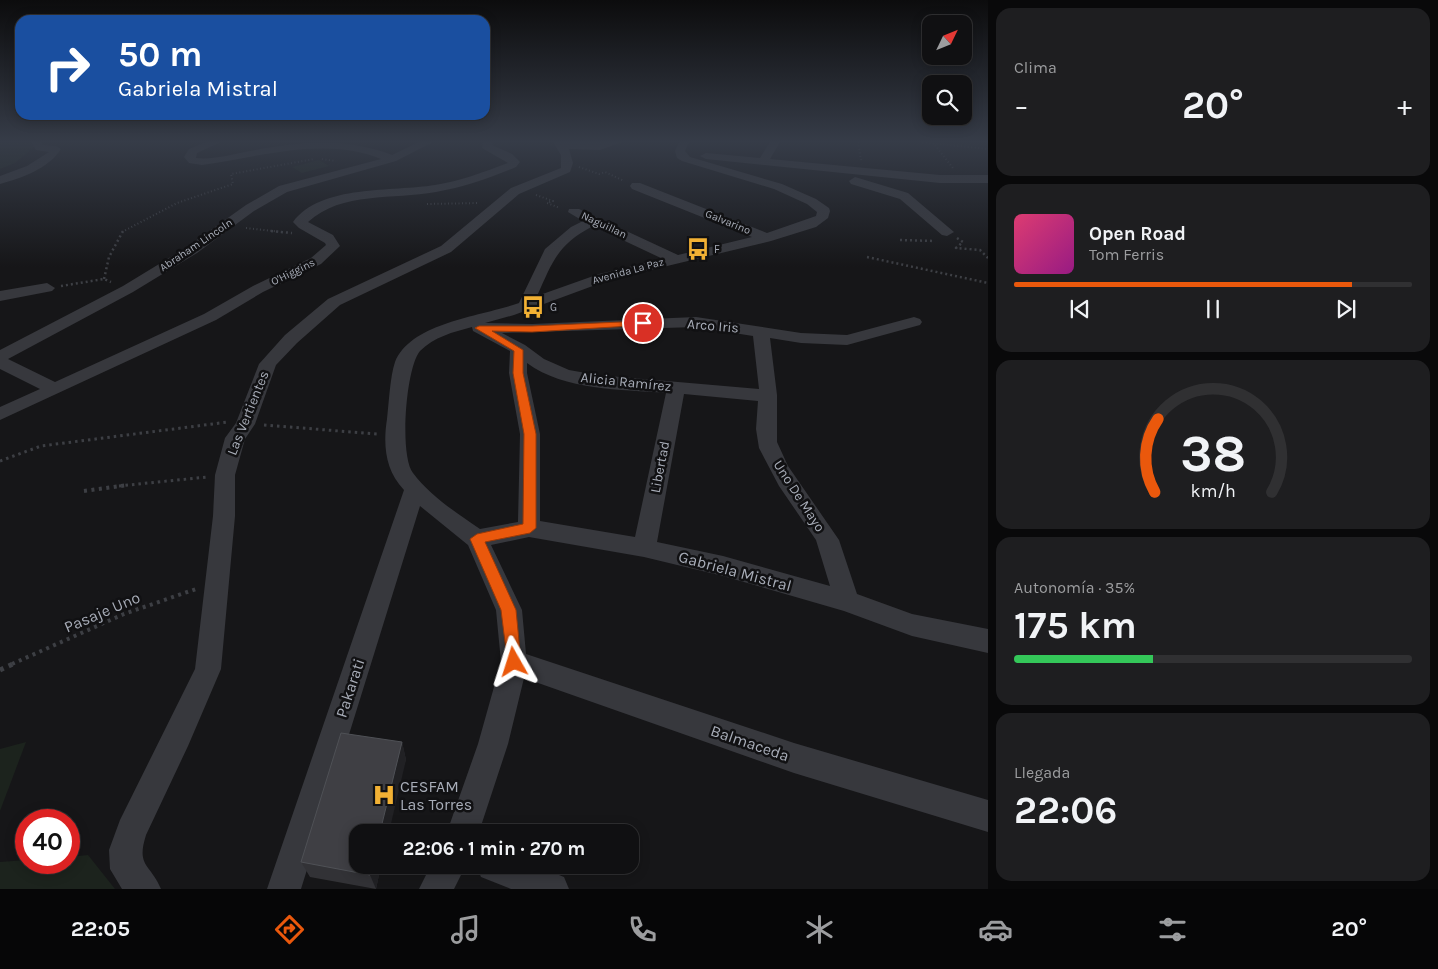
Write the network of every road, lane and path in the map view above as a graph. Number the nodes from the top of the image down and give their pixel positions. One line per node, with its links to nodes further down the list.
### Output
1 (233, 183): 23 (path)
2 (304, 183): 12 (street, Abraham Lincoln)
3 (457, 183): 13 (street)
4 (533, 183): 9 (street, Las Vertientes)
5 (630, 183): 8 (path)
6 (765, 183): 15 (street, Avenida La Paz)
7 (863, 183): 14 (street)
8 (636, 186): 15 (street, Galvarino)
9 (515, 191): 10 (path, Naguillan); 36 (street, Las Vertientes)
10 (574, 212): 11 (street, Naguillan)
11 (593, 221): 20 (street, Naguillan); 25 (street)
12 (226, 226): 13 (path); 30 (street, Abraham Lincoln)
13 (327, 237): 33 (street, O'Higgins)
14 (950, 237): 18 (path); 18 (path)
15 (766, 238): 20 (street, Avenida La Paz)
16 (900, 240): 17 (path)
17 (936, 241)
18 (963, 242): 21 (path)
19 (866, 257): 22 (path)
20 (675, 258): 25 (street, Avenida La Paz)
21 (988, 258)
22 (988, 283)
23 (47, 288): 24 (street)
24 (0, 296)
25 (525, 306): 27 (street, Avenida La Paz)
26 (914, 322): 28 (street, Arco Iris)
27 (473, 326): 28 (street, Arco Iris); 29 (street, Alicia Ramírez); 37 (street, Avenida La Paz)
28 (760, 331): 34 (street, Uno De Mayo)
29 (519, 350): 32 (street, Alicia Ramírez); 42 (street)
30 (0, 357)
31 (0, 362): 33 (street)
32 (676, 387): 34 (street, Alicia Ramírez); 44 (street, Libertad)
33 (52, 388): 35 (street, O'Higgins)
34 (768, 396): 46 (street, Uno De Mayo)
35 (0, 414)
36 (245, 424): 37 (path); 38 (path); 39 (street, Las Vertientes)
37 (394, 436): 40 (street, Avenida La Paz)
38 (0, 460)
39 (226, 475): 41 (path); 45 (street, Las Vertientes)
40 (415, 488): 43 (street, Avenida La Paz); 55 (street, Pakarati)
41 (84, 491)
42 (530, 528): 43 (street, Gabriela Mistral); 44 (street, Gabriela Mistral)
43 (477, 539): 48 (street)
44 (644, 548): 46 (street, Gabriela Mistral)
45 (215, 583): 49 (path, Pasaje Uno); 54 (street, Las Vertientes)
46 (846, 601): 47 (street, Gabriela Mistral)
47 (988, 641)
48 (514, 662): 50 (street, Balmaceda); 51 (street)
49 (0, 670)
50 (988, 816)
51 (466, 824)
52 (444, 874): 56 (street)
53 (515, 874): 57 (street)
54 (144, 889)
55 (284, 889)
56 (436, 889)
57 (552, 889)

